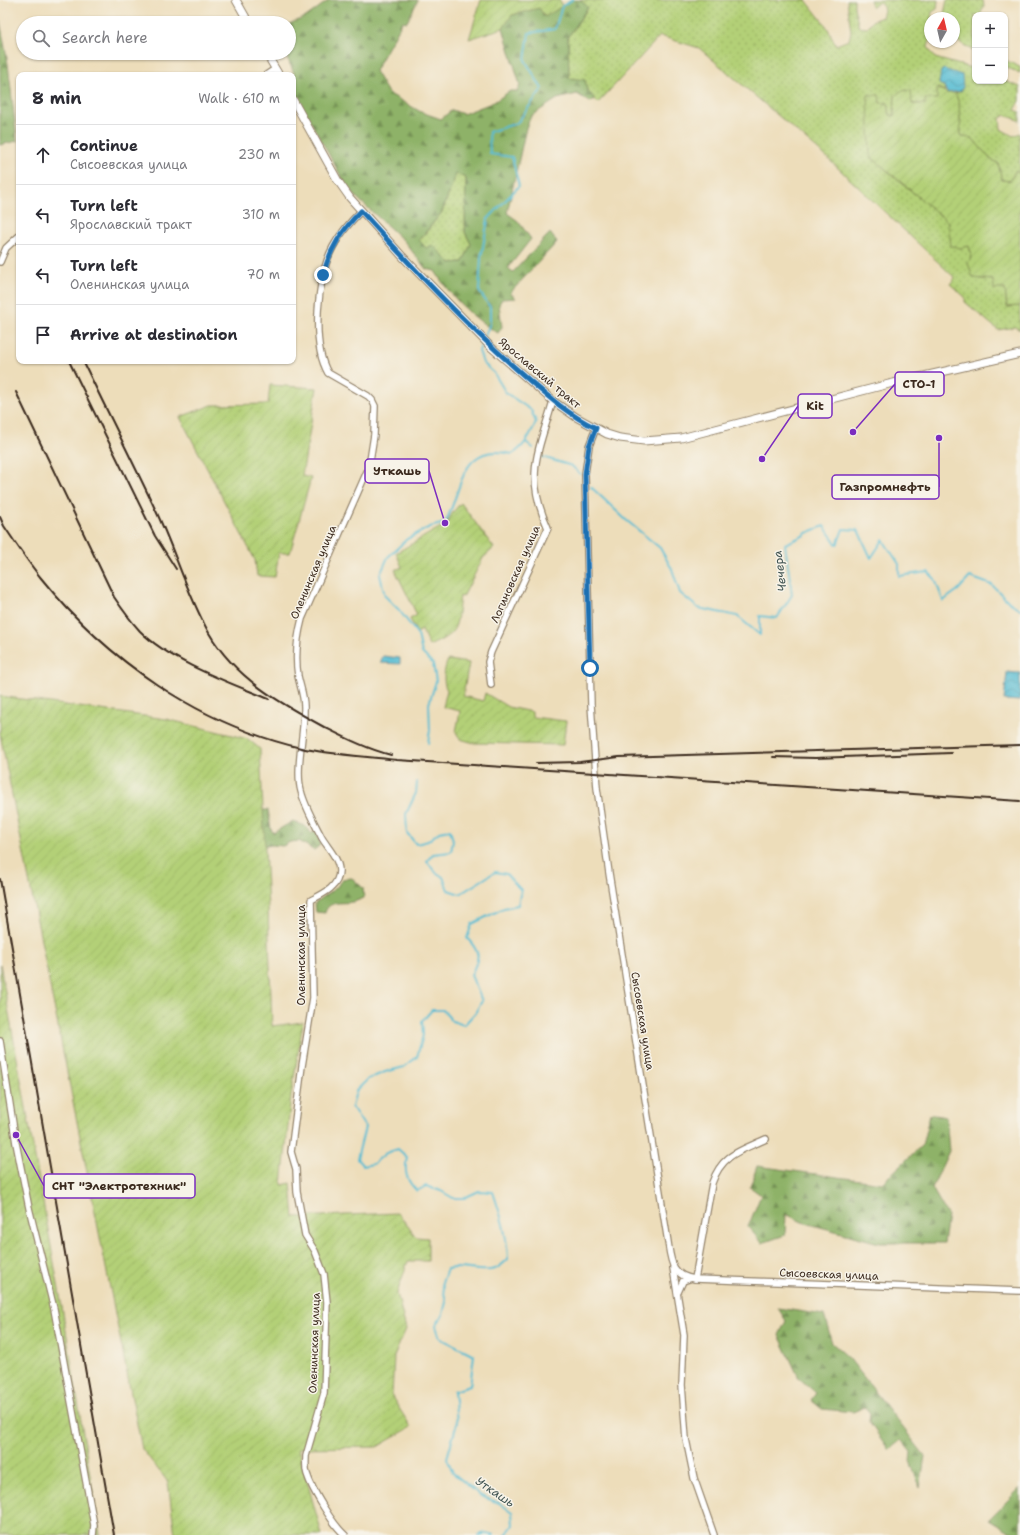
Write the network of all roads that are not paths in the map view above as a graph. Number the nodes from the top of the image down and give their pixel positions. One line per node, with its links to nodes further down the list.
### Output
1 (236, 0): 2 (street)
2 (245, 16)
3 (270, 60): 4 (street)
4 (277, 72)
5 (296, 105): 6 (street, Ярославский тракт)
6 (361, 211): 10 (street, Ярославский тракт); 20 (street, Оленинская улица)
7 (16, 239): 8 (street)
8 (0, 262)
9 (1020, 354): 11 (street, Ярославский тракт)
10 (553, 401): 11 (street, Ярославский тракт); 12 (street, Логиновская улица)
11 (596, 428): 15 (street, Сысоевская улица)
12 (491, 685)
13 (0, 1041): 19 (street)
14 (766, 1139): 16 (street)
15 (672, 1264): 16 (street); 18 (street, Сысоевская улица)
16 (692, 1279): 17 (street, Сысоевская улица); 18 (street)
17 (1020, 1291)
18 (678, 1296): 21 (street, Сысоевская улица)
19 (93, 1535)
20 (345, 1535)
21 (714, 1535)

